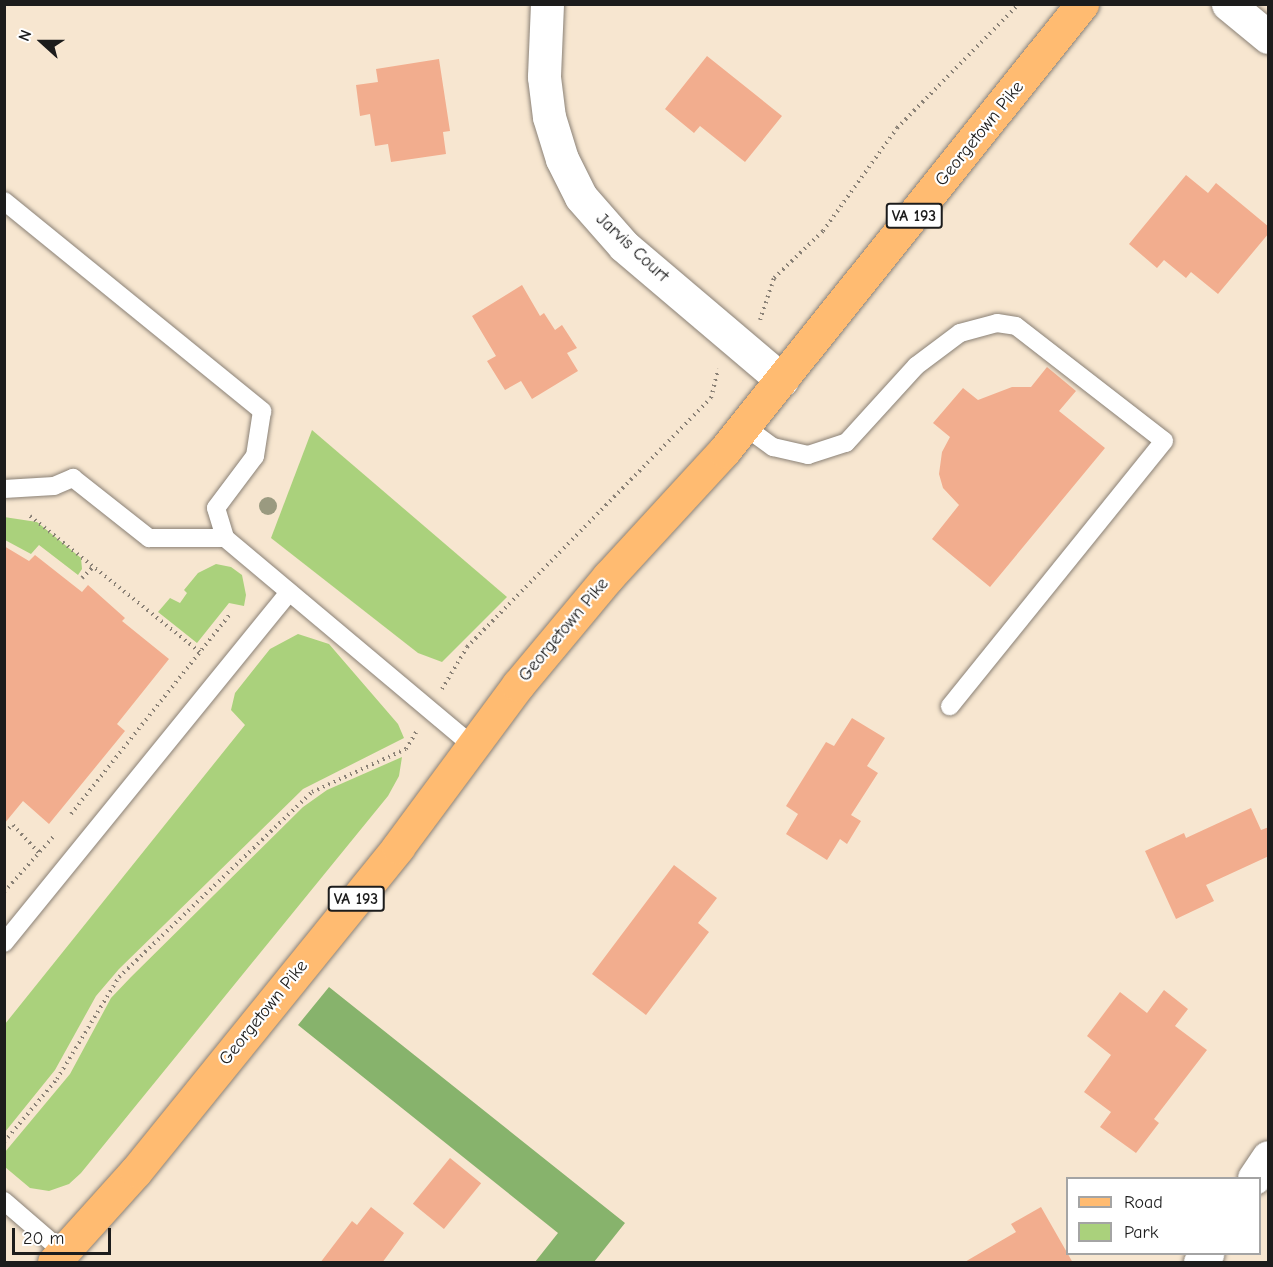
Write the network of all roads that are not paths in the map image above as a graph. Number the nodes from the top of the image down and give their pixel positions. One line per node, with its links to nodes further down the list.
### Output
1 (547, 4): 6 (street, Jarvis Court)
2 (1082, 4): 6 (main road, Georgetown Pike / VA 193)
3 (1228, 4): 4 (street)
4 (1269, 37)
5 (4, 201): 9 (lane)
6 (782, 380): 7 (main road, Georgetown Pike / VA 193)
7 (744, 426): 11 (lane); 12 (main road, Georgetown Pike / VA 193)
8 (4, 489): 9 (lane)
9 (225, 538): 10 (lane)
10 (289, 592): 12 (lane); 13 (lane)
11 (950, 706)
12 (472, 745): 17 (main road, Georgetown Pike / VA 193)
13 (4, 943)
14 (1269, 1157): 15 (street)
15 (1255, 1177)
16 (4, 1201): 17 (lane)
17 (58, 1257)

